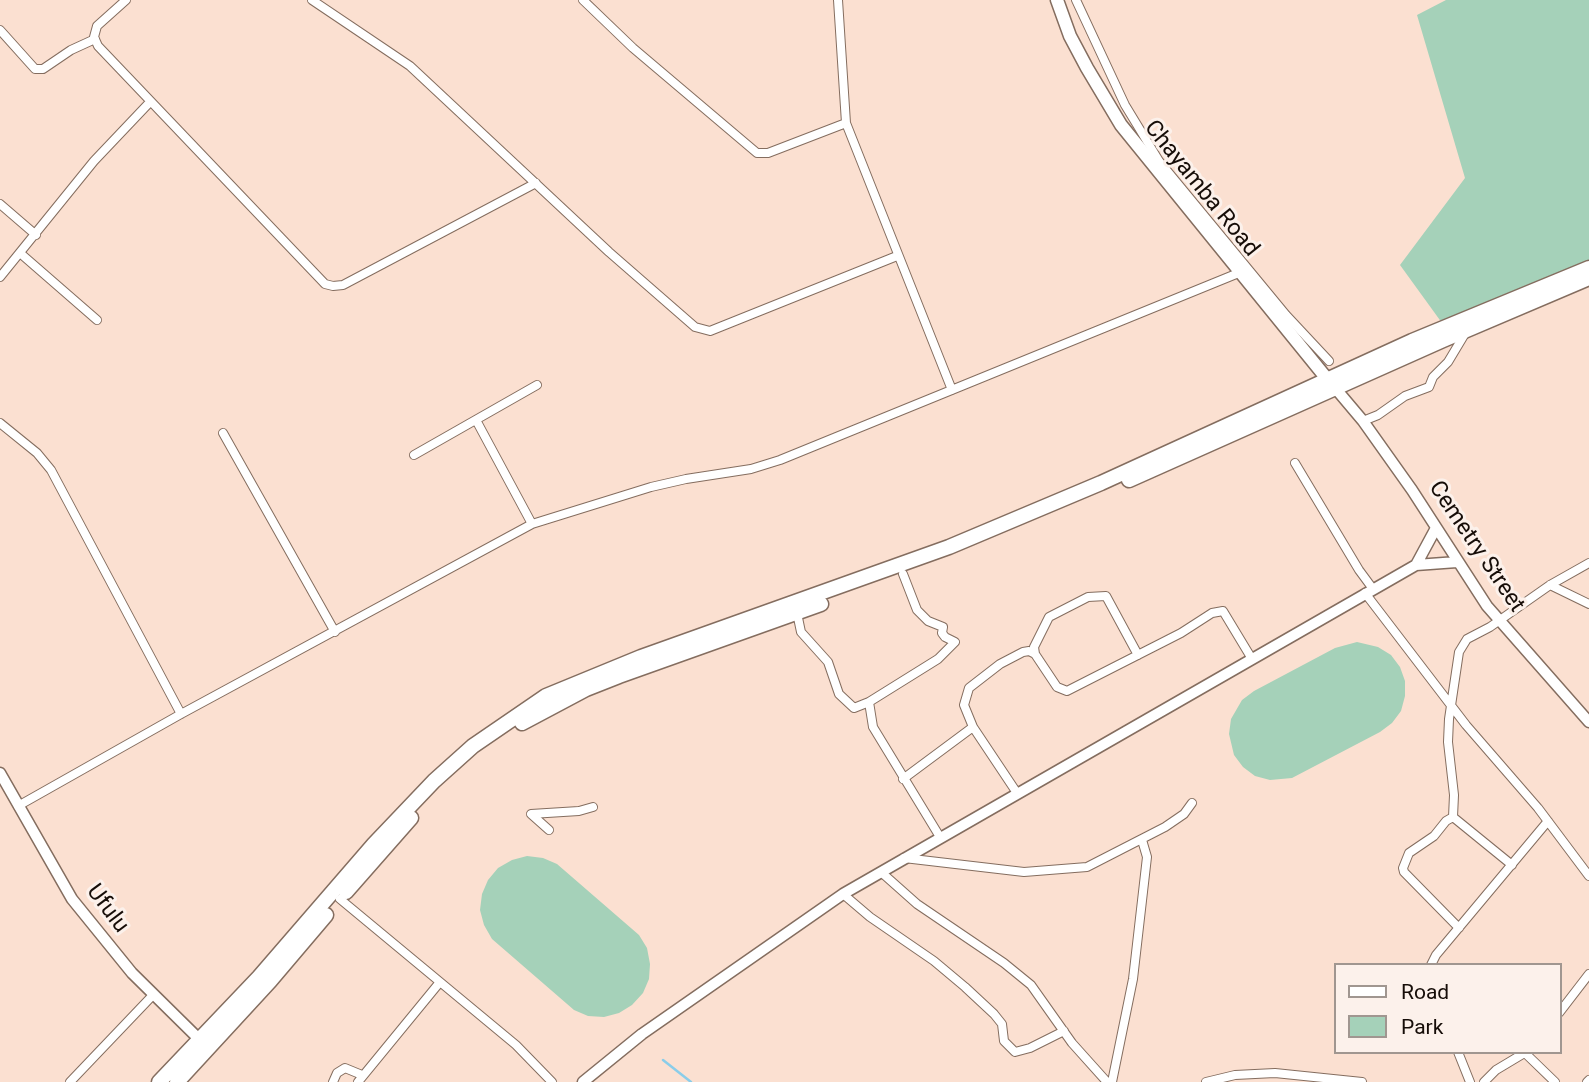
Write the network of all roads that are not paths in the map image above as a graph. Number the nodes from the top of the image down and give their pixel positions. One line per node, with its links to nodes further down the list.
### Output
1 (126, 0): 8 (street)
2 (313, 0): 11 (street)
3 (583, 0): 10 (street)
4 (838, 0): 10 (street)
5 (1057, 0): 17 (main road, Chayamba Road)
6 (1076, 0): 22 (street)
7 (0, 30): 8 (street)
8 (95, 39): 9 (street)
9 (150, 102): 11 (street); 13 (street)
10 (846, 123): 15 (street)
11 (536, 183): 15 (street)
12 (0, 204): 13 (street)
13 (36, 234): 14 (street)
14 (20, 253): 18 (street); 20 (street)
15 (898, 256): 25 (street)
16 (1589, 268): 24 (highway)
17 (1241, 272): 24 (main road, Chayamba Road); 25 (street)
18 (0, 277)
19 (1589, 278): 21 (highway)
20 (97, 320)
21 (1467, 330): 24 (highway); 27 (street)
22 (1329, 361)
23 (537, 385): 26 (street)
24 (1332, 385): 27 (street, Cemetry Street); 37 (highway); 76 (highway)
25 (952, 390): 32 (street)
26 (476, 420): 30 (street); 32 (street)
27 (1363, 421): 33 (street, Cemetry Street)
28 (0, 423): 49 (street)
29 (223, 433): 43 (street)
30 (414, 455)
31 (1295, 463): 39 (street)
32 (532, 524): 43 (street)
33 (1436, 528): 34 (street, Cemetry Street); 36 (street)
34 (1457, 562): 36 (street); 42 (street, Cemetry Street)
35 (1589, 563): 38 (street)
36 (1416, 565): 39 (street)
37 (903, 574): 41 (highway); 47 (street)
38 (1550, 585): 40 (street); 42 (street)
39 (1369, 591): 46 (street); 48 (street)
40 (1589, 604)
41 (797, 612): 47 (street); 68 (highway)
42 (1499, 621): 48 (street); 50 (street, Cemetry Street)
43 (335, 632): 49 (street)
44 (1035, 654): 45 (street); 45 (street); 51 (street)
45 (1138, 655): 46 (street)
46 (1252, 659): 54 (street)
47 (869, 702): 53 (street)
48 (1452, 705): 58 (street); 59 (street)
49 (181, 714): 56 (street)
50 (1589, 722)
51 (973, 727): 53 (street); 54 (street)
52 (0, 773): 56 (street, Ufulu)
53 (903, 779): 61 (street)
54 (1017, 793): 61 (street)
55 (1192, 803): 62 (street)
56 (18, 806): 73 (street, Ufulu)
57 (593, 807): 60 (street)
58 (1453, 817): 64 (street); 69 (street)
59 (1548, 821): 64 (street); 66 (street)
60 (550, 830)
61 (940, 837): 63 (street)
62 (1142, 840): 63 (street); 87 (street)
63 (904, 858): 65 (street)
64 (1512, 865): 69 (street)
65 (881, 872): 67 (street); 75 (street)
66 (1589, 876)
67 (843, 894): 75 (street); 86 (street)
68 (340, 899): 72 (street); 76 (highway)
69 (1459, 929): 70 (street)
70 (1432, 963)
71 (1589, 974): 74 (street)
72 (440, 982): 80 (street); 85 (street)
73 (153, 995): 76 (street, Ufulu); 81 (street)
74 (1561, 1010)
75 (1064, 1031): 87 (street)
76 (204, 1044): 82 (highway); 83 (highway)
77 (1459, 1054): 90 (street)
78 (1524, 1054): 91 (street)
79 (1527, 1054): 92 (street)
80 (360, 1079): 84 (street)
81 (70, 1082)
82 (159, 1082)
83 (177, 1082)
84 (332, 1082)
85 (552, 1082)
86 (583, 1082)
87 (1110, 1082)
88 (1206, 1082): 89 (street)
89 (1362, 1082)
90 (1471, 1082)
91 (1484, 1082)
92 (1555, 1082)

